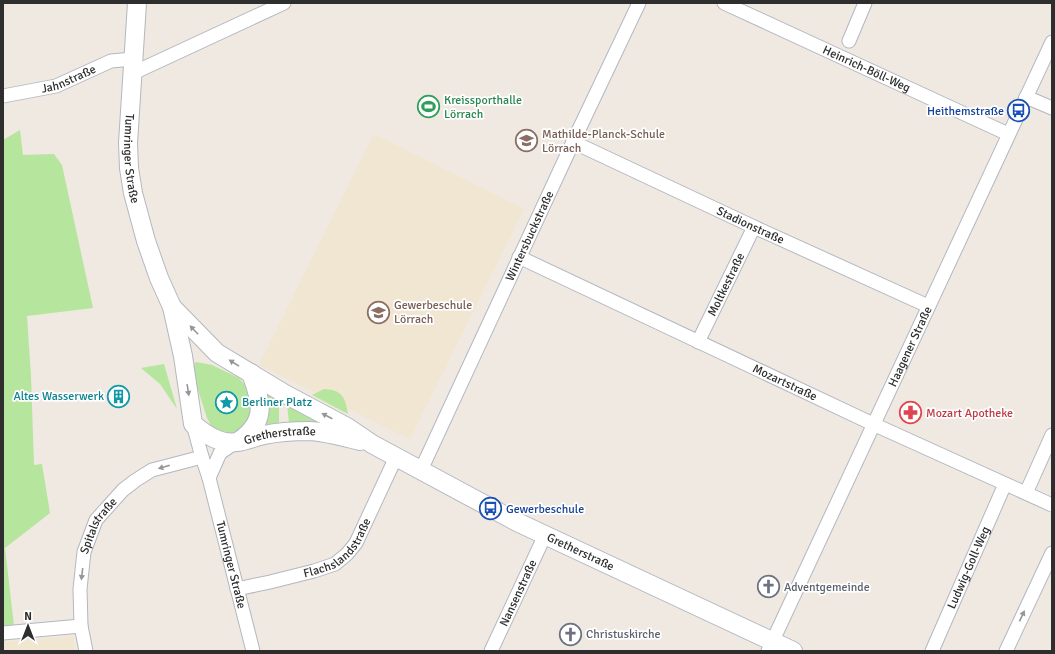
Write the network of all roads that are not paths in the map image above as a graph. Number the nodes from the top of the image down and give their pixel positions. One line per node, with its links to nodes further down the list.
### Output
1 (137, 3): 8 (main road, Tumringer Straße)
2 (284, 3): 8 (street, Jahnstraße)
3 (639, 3): 13 (street, Wintersbuckstraße)
4 (724, 3): 12 (street, Heinrich-Böll-Weg)
5 (865, 3): 6 (street)
6 (849, 41)
7 (1052, 42): 10 (street, Haagener Straße)
8 (132, 66): 9 (street, Jahnstraße); 17 (main road, Tumringer Straße)
9 (3, 96)
10 (1026, 97): 11 (street); 12 (street, Haagener Straße)
11 (1052, 108)
12 (1008, 134): 16 (street, Haagener Straße)
13 (573, 142): 14 (street, Stadionstraße); 15 (street, Wintersbuckstraße)
14 (754, 227): 16 (street, Stadionstraße); 18 (street, Moltkestraße)
15 (519, 257): 18 (street, Mozartstraße); 29 (street, Wintersbuckstraße)
16 (928, 306): 23 (street, Haagener Straße)
17 (172, 307): 19 (main road, Tumringer Straße, one-way to 17); 20 (main road, Tumringer Straße)
18 (698, 342): 23 (street, Mozartstraße)
19 (217, 353): 20 (main road); 21 (main road, Gretherstraße, one-way to 19)
20 (182, 356): 22 (main road, Tumringer Straße, one-way to 22)
21 (251, 373): 25 (main road); 26 (main road, Gretherstraße, one-way to 21)
22 (193, 424): 25 (main road, Gretherstraße); 27 (street, Tumringer Straße)
23 (873, 424): 31 (street, Mozartstraße); 39 (street, Haagener Straße)
24 (1052, 436): 32 (street)
25 (236, 442): 26 (main road, Gretherstraße); 30 (street)
26 (372, 444): 28 (main road, Gretherstraße)
27 (202, 457): 30 (street, Tumringer Straße); 37 (street, Spitalstraße, one-way to 37)
28 (396, 457): 29 (main road, Gretherstraße); 36 (street, Flachslandstraße)
29 (421, 470): 34 (main road, Gretherstraße)
30 (209, 478): 36 (street, Tumringer Straße)
31 (1005, 484): 32 (street, Mozartstraße); 44 (street, Ludwig-Goll-Weg)
32 (1026, 493): 33 (street, Mozartstraße)
33 (1052, 505)
34 (545, 535): 39 (main road, Gretherstraße); 42 (street, Nansenstraße)
35 (1052, 553): 45 (street, one-way to 35)
36 (238, 589): 41 (street, Tumringer Straße)
37 (81, 626): 38 (street); 40 (street, Spitalstraße)
38 (3, 633)
39 (771, 646): 43 (main road, Gretherstraße)
40 (86, 651)
41 (253, 651)
42 (491, 651)
43 (793, 651)
44 (932, 651)
45 (1006, 651)

